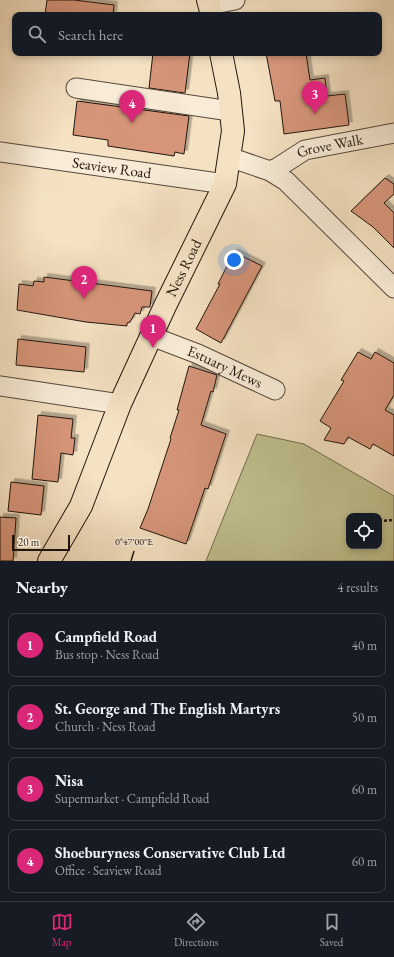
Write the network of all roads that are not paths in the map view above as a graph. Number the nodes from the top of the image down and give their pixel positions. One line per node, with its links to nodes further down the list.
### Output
1 (235, 0): 2 (street)
2 (210, 7)
3 (222, 56): 5 (main road, Ness Road)
4 (76, 88): 5 (street)
5 (230, 110): 8 (main road, Ness Road)
6 (394, 133): 9 (street, Grove Walk)
7 (0, 152): 10 (street, Seaview Road)
8 (229, 157): 9 (street); 10 (main road, Ness Road)
9 (270, 171): 11 (street)
10 (224, 184): 12 (main road, Ness Road)
11 (394, 288)
12 (151, 336): 14 (street, Estuary Mews); 15 (main road, Ness Road)
13 (0, 386): 15 (street)
14 (275, 390)
15 (120, 404): 16 (main road, Ness Road)
16 (49, 561)

